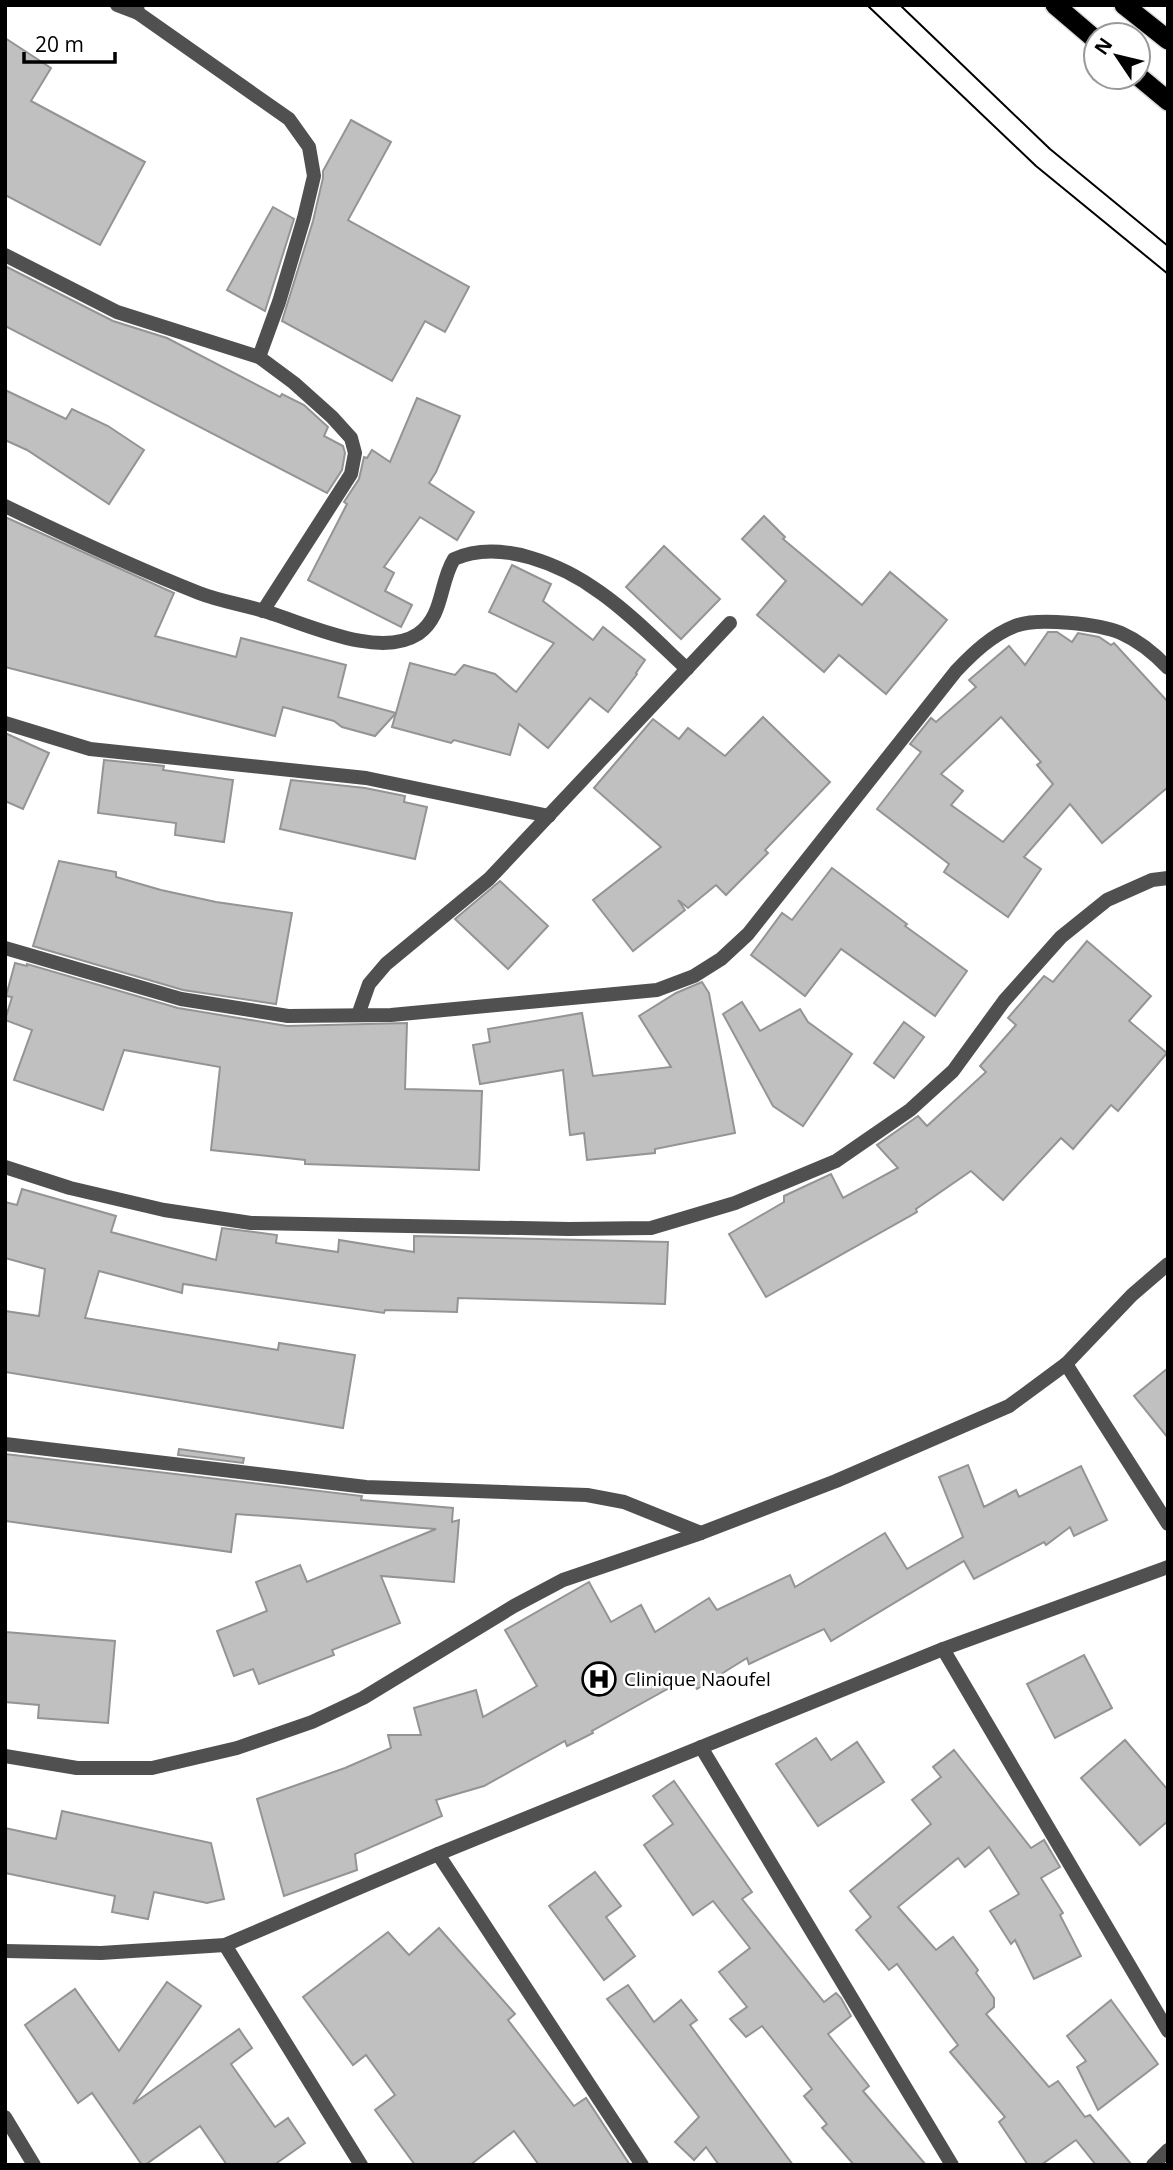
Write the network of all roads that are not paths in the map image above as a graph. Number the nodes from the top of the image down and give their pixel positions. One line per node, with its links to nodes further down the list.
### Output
1 (117, 5): 4 (street)
2 (1055, 5): 5 (highway)
3 (1124, 5): 6 (highway)
4 (138, 9): 10 (street)
5 (1082, 28)
6 (1168, 40)
7 (1152, 88): 8 (highway)
8 (1168, 101)
9 (5, 254): 10 (street)
10 (259, 357): 12 (street)
11 (5, 506): 12 (street)
12 (263, 611): 15 (street)
13 (730, 623): 15 (street)
14 (1168, 668): 20 (street)
15 (687, 669): 17 (street)
16 (5, 723): 17 (street)
17 (549, 816): 20 (street)
18 (1168, 878): 21 (street)
19 (5, 947): 20 (street)
20 (358, 1015)
21 (5, 1167)
22 (1168, 1264): 23 (street)
23 (1066, 1364): 25 (street); 26 (street)
24 (5, 1444): 26 (street)
25 (1168, 1524)
26 (701, 1533): 30 (street)
27 (1168, 1567): 28 (street)
28 (943, 1649): 29 (street); 34 (street)
29 (701, 1747): 31 (street); 40 (street)
30 (5, 1756)
31 (438, 1854): 32 (street); 39 (street)
32 (225, 1945): 33 (street); 38 (street)
33 (5, 1951)
34 (1168, 2031)
35 (5, 2118): 37 (street)
36 (1168, 2150): 41 (street)
37 (34, 2165)
38 (361, 2165)
39 (642, 2165)
40 (952, 2165)
41 (1153, 2165)

